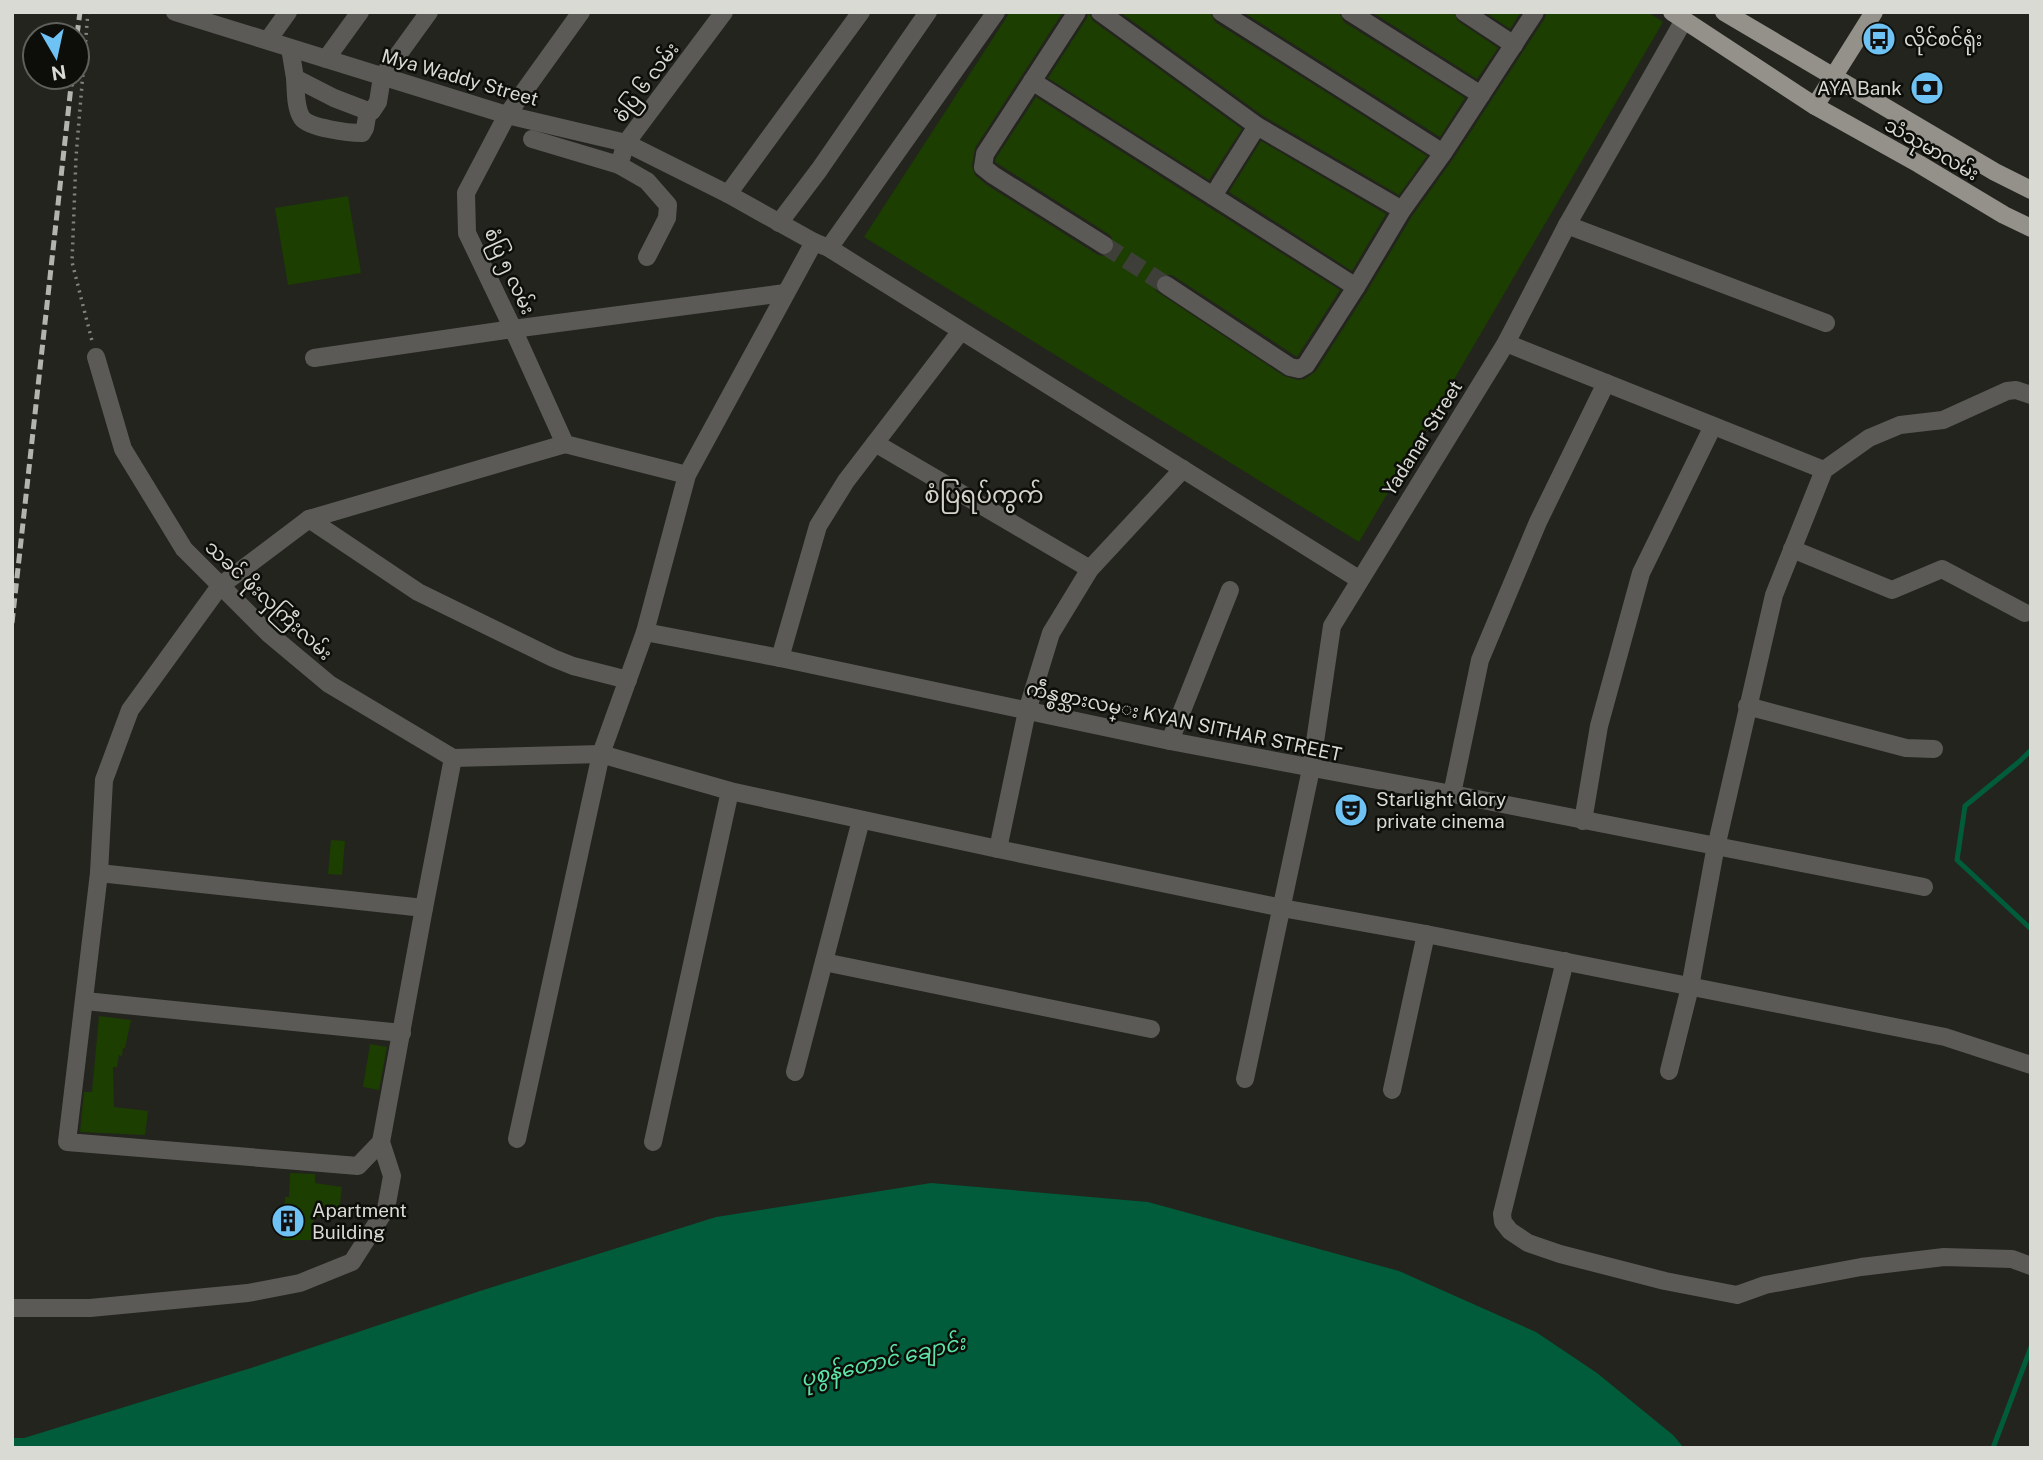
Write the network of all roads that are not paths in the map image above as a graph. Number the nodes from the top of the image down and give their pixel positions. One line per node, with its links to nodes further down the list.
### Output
1 (174, 12): 19 (street, Mya Waddy Street)
2 (288, 12): 20 (street)
3 (360, 12): 23 (street)
4 (429, 12): 25 (street)
5 (581, 12): 31 (street, စံပြ ၅ လမ်း)
6 (724, 12): 34 (street, စံပြ ၆ လမ်း)
7 (861, 12): 38 (street)
8 (928, 12): 41 (street)
9 (996, 12): 44 (street)
10 (1077, 12): 27 (street)
11 (1100, 12): 32 (street)
12 (1221, 12): 35 (street)
13 (1350, 12): 28 (street)
14 (1464, 12): 21 (street)
15 (1535, 12): 21 (street)
16 (1724, 12): 24 (main road, သံသုမာလမ်း)
17 (1874, 12): 24 (main road)
18 (1678, 16): 29 (main road, သံသုမာလမ်း); 42 (street, Yadanar Street)
19 (215, 18): 20 (street, Mya Waddy Street)
20 (268, 40): 22 (street, Mya Waddy Street)
21 (1514, 45): 28 (street)
22 (290, 48): 23 (street, Mya Waddy Street); 26 (street)
23 (326, 59): 25 (street, Mya Waddy Street)
24 (1833, 76): 29 (main road); 37 (main road, သံသုမာလမ်း)
25 (382, 77): 30 (street); 31 (street, Mya Waddy Street)
26 (295, 78): 30 (street); 30 (street)
27 (1032, 80): 39 (street); 45 (street)
28 (1481, 95): 35 (street)
29 (1815, 106): 43 (main road, သံသုမာလမ်း)
30 (368, 111)
31 (507, 115): 34 (street, Mya Waddy Street); 51 (street, စံပြ ၅ လမ်း)
32 (1256, 125): 39 (street); 40 (street)
33 (532, 139): 36 (street)
34 (626, 143): 36 (street, စံပြ ၆ လမ်း); 38 (street, Mya Waddy Street)
35 (1443, 153): 40 (street)
36 (619, 165): 46 (street)
37 (2031, 190)
38 (728, 194): 41 (street, Mya Waddy Street)
39 (1213, 196): 48 (street)
40 (1402, 210): 48 (street)
41 (779, 223): 44 (street, Mya Waddy Street)
42 (1567, 225): 50 (street); 53 (street, Yadanar Street)
43 (2031, 229)
44 (821, 245): 49 (street); 52 (street, Mya Waddy Street)
45 (1104, 245)
46 (647, 257)
47 (1166, 285): 48 (street)
48 (1356, 287)
49 (785, 293): 51 (street); 63 (street)
50 (1826, 323)
51 (513, 329): 55 (street); 60 (street, စံပြ ၅ လမ်း)
52 (961, 331): 59 (street); 61 (street, Mya Waddy Street)
53 (1506, 343): 56 (street); 67 (street, Yadanar Street)
54 (96, 357): 68 (street, သခင် ဖိုးလှကြီးလမ်း)
55 (314, 358)
56 (1606, 383): 58 (street); 82 (street)
57 (2031, 394): 62 (street)
58 (1713, 426): 62 (street); 84 (street)
59 (875, 443): 66 (street); 72 (street)
60 (565, 444): 63 (street); 64 (street)
61 (1183, 469): 66 (street); 67 (street, Mya Waddy Street)
62 (1824, 470): 65 (street)
63 (687, 475): 71 (street)
64 (309, 519): 68 (street); 73 (street)
65 (1792, 549): 70 (street); 74 (street)
66 (1090, 569): 75 (street)
67 (1360, 580): 80 (street, Yadanar Street)
68 (220, 586): 79 (street, သခင် ဖိုးလှကြီးလမ်း); 87 (street)
69 (1230, 590): 76 (street)
70 (2025, 613)
71 (645, 632): 72 (street, ကဵန္စစ္သားလမ္း KYAN SITHAR STREET); 73 (street)
72 (780, 658): 75 (street, ကဵန္စစ္သားလမ္း KYAN SITHAR STREET)
73 (628, 680): 78 (street)
74 (1747, 706): 77 (street); 85 (street)
75 (1027, 710): 76 (street, ကဵန္စစ္သားလမ္း KYAN SITHAR STREET); 86 (street)
76 (1170, 741): 80 (street, ကဵန္စစ္သားလမ္း KYAN SITHAR STREET)
77 (1934, 749)
78 (601, 754): 79 (street); 81 (street); 103 (street)
79 (453, 758): 89 (street)
80 (1311, 769): 82 (street, ကဵန္စစ္သားလမ္း KYAN SITHAR STREET); 90 (street, Yadanar Street)
81 (730, 791): 83 (street); 105 (street)
82 (1452, 794): 84 (street, ကဵန္စစ္သားလမ္း KYAN SITHAR STREET)
83 (861, 820): 86 (street); 93 (street)
84 (1583, 821): 85 (street, ကဵန္စစ္သားလမ္း KYAN SITHAR STREET)
85 (1717, 846): 88 (street, ကဵန္စစ္သားလမ္း KYAN SITHAR STREET); 94 (street)
86 (998, 849): 90 (street)
87 (99, 873): 89 (street); 95 (street)
88 (1924, 887)
89 (424, 908): 97 (street)
90 (1282, 908): 91 (street); 101 (street, Yadanar Street)
91 (1426, 934): 92 (street); 102 (street)
92 (1565, 961): 94 (street); 106 (street)
93 (824, 962): 96 (street); 100 (street)
94 (1690, 987): 98 (street); 99 (street)
95 (85, 1000): 97 (street); 104 (street)
96 (1151, 1029)
97 (402, 1033): 104 (street)
98 (2031, 1065)
99 (1669, 1071)
100 (795, 1072)
101 (1245, 1079)
102 (1392, 1090)
103 (517, 1139)
104 (381, 1142): 107 (street)
105 (653, 1142)
106 (2031, 1266)
107 (12, 1308)

